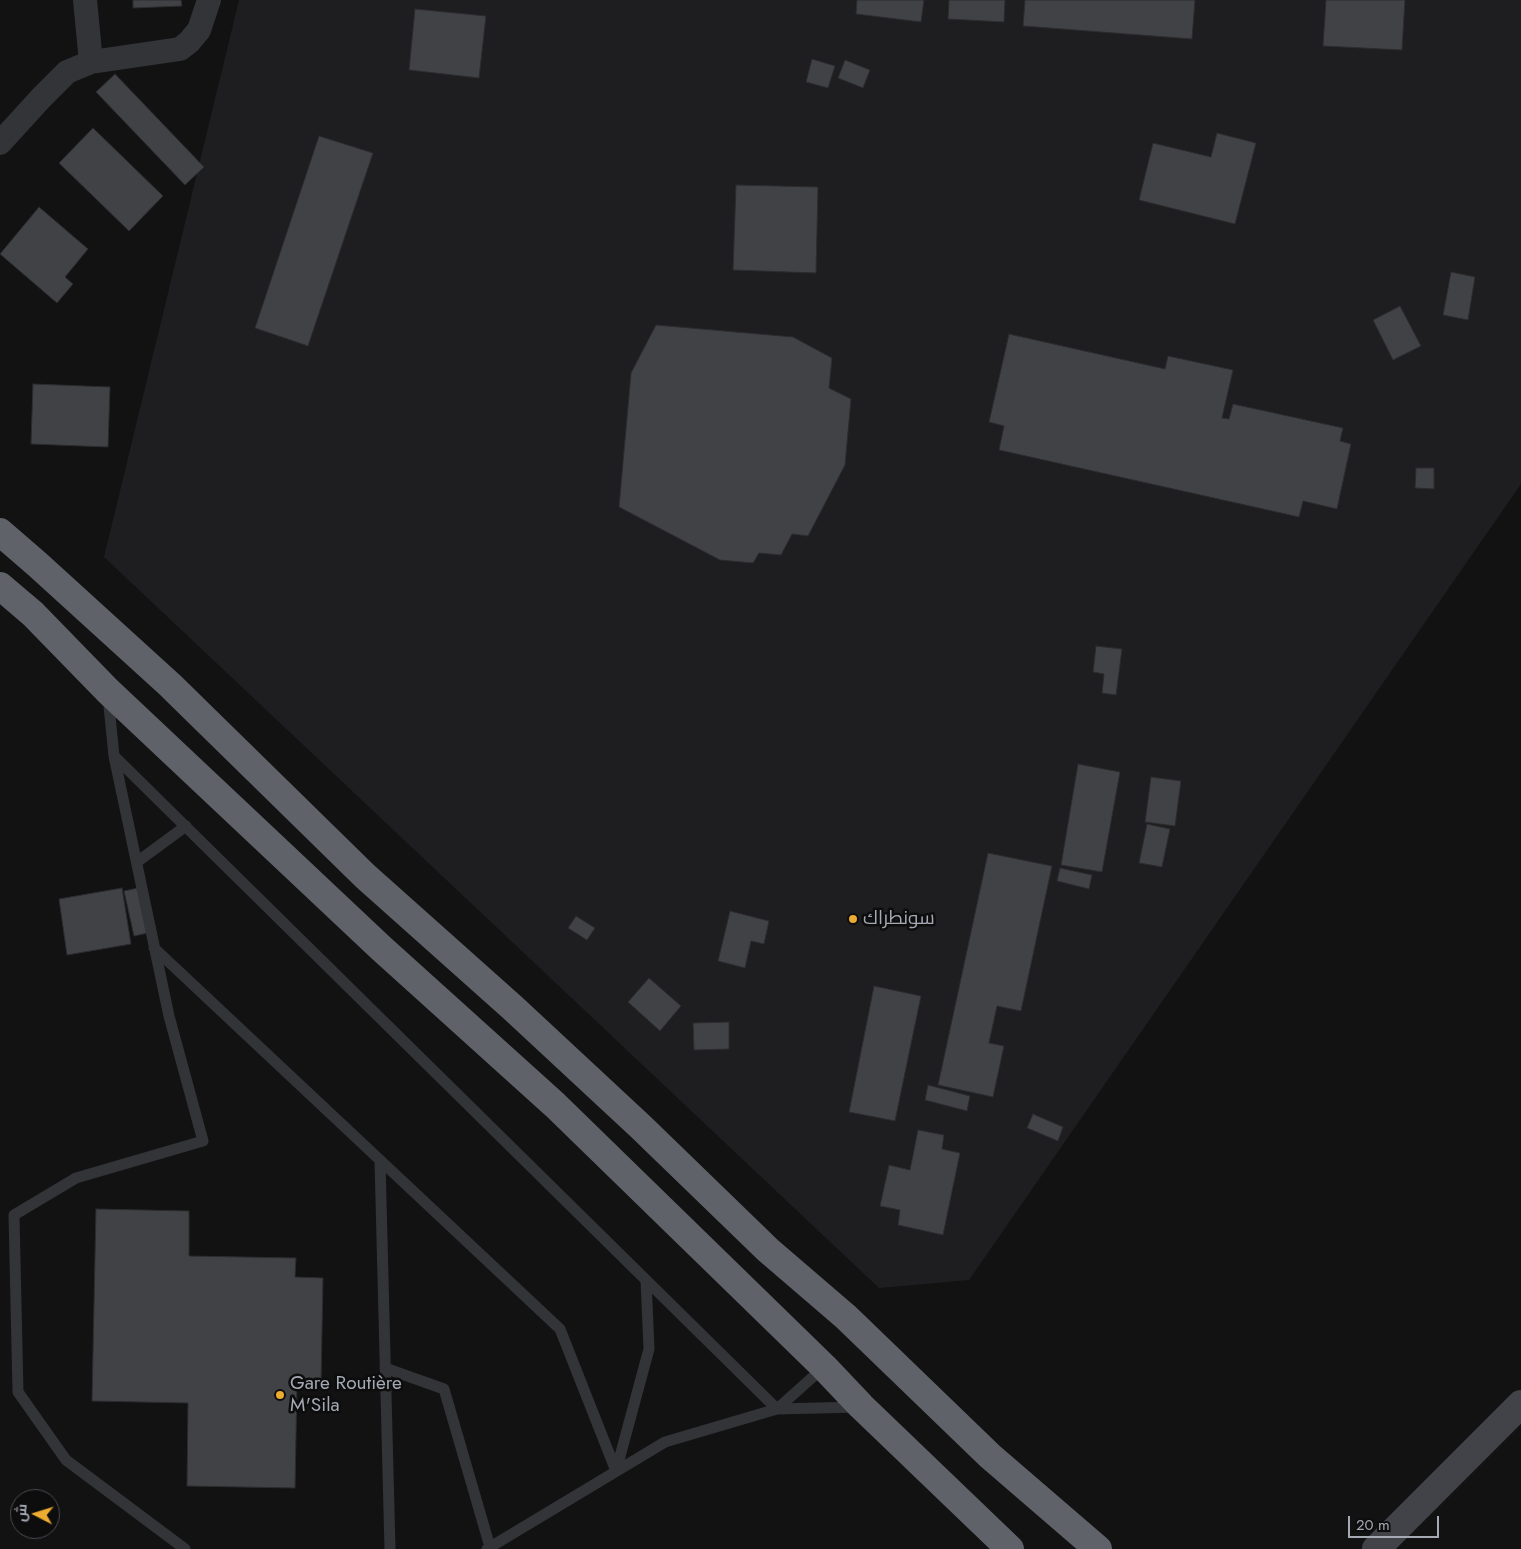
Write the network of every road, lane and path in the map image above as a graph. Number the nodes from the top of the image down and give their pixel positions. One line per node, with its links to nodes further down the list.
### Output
1 (85, 0): 3 (street)
2 (209, 0): 3 (street)
3 (91, 62): 4 (street)
4 (0, 143)
5 (0, 532): 24 (highway)
6 (0, 586): 7 (highway)
7 (108, 691): 8 (lane); 14 (highway)
8 (114, 756): 9 (lane); 10 (lane)
9 (186, 826): 10 (lane); 13 (lane)
10 (137, 862): 11 (lane)
11 (154, 948): 12 (lane); 21 (lane)
12 (380, 1161): 15 (lane); 19 (lane)
13 (646, 1280): 18 (lane); 19 (lane)
14 (824, 1367): 17 (highway); 18 (lane)
15 (385, 1368): 20 (lane); 22 (lane)
16 (1521, 1404): 25 (main road)
17 (861, 1406): 18 (lane); 23 (highway)
18 (777, 1409): 19 (lane)
19 (616, 1471): 20 (lane)
20 (488, 1548)
21 (185, 1549)
22 (390, 1549)
23 (1010, 1549)
24 (1098, 1549)
25 (1376, 1549)

